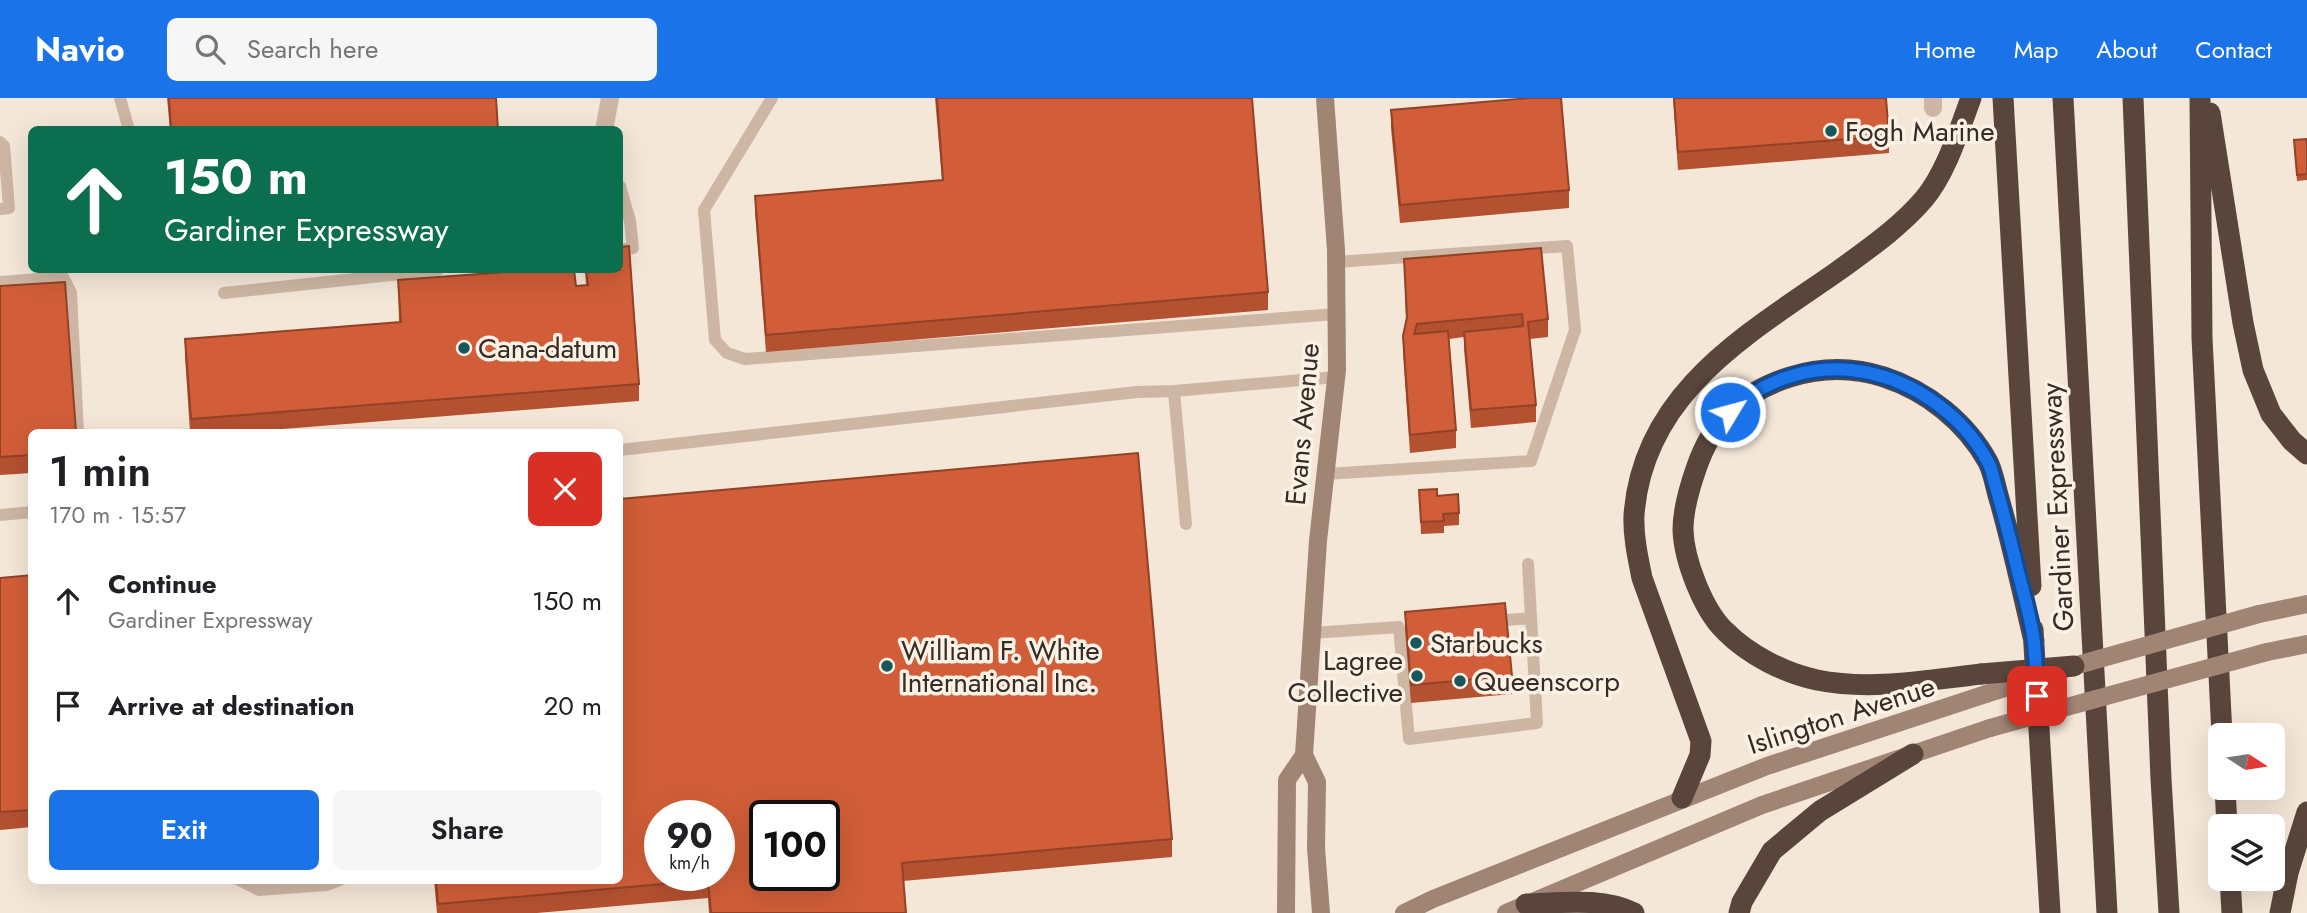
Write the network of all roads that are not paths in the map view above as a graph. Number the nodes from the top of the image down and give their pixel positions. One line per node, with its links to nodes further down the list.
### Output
1 (120, 98): 11 (lane)
2 (611, 98): 12 (street)
3 (772, 98): 21 (lane)
4 (1325, 98): 17 (main road, Evans Avenue)
5 (1971, 98): 43 (highway)
6 (2003, 98): 36 (highway, Gardiner Expressway)
7 (2063, 98): 58 (highway, Gardiner Expressway)
8 (2133, 98): 59 (highway)
9 (2200, 98): 40 (highway)
10 (2207, 98): 26 (highway)
11 (129, 126)
12 (605, 126)
13 (0, 142): 15 (lane)
14 (623, 196): 16 (lane)
15 (0, 209)
16 (623, 250)
17 (1336, 262): 21 (main road, Evans Avenue); 27 (lane)
18 (410, 273): 20 (lane)
19 (0, 282): 24 (lane)
20 (224, 293)
21 (1337, 314): 22 (main road, Evans Avenue)
22 (1336, 377): 23 (lane); 27 (main road, Evans Avenue)
23 (1174, 391): 25 (lane); 30 (lane)
24 (78, 429)
25 (623, 450)
26 (2307, 454)
27 (1326, 474): 35 (main road, Evans Avenue)
28 (28, 512): 29 (lane)
29 (0, 515)
30 (1185, 524)
31 (1528, 564): 33 (lane)
32 (2307, 604): 38 (main road, bridge)
33 (1531, 618): 34 (lane); 35 (lane)
34 (1478, 622)
35 (1312, 633): 42 (main road, Evans Avenue)
36 (2034, 641): 39 (highway); 45 (highway, Gardiner Expressway)
37 (2307, 644): 41 (main road, bridge)
38 (2074, 666): 39 (highway, bridge)
39 (1983, 684): 43 (main road, Islington Avenue)
40 (2221, 723)
41 (1913, 754): 49 (main road); 55 (highway)
42 (1304, 755): 50 (main road, Evans Avenue); 51 (main road, Evans Avenue)
43 (1682, 799): 52 (main road, Islington Avenue)
44 (2307, 812): 61 (highway)
45 (2046, 859): 56 (highway); 57 (highway, Gardiner Expressway)
46 (247, 884): 47 (lane)
47 (329, 884)
48 (2231, 891): 60 (highway)
49 (1526, 904): 53 (main road); 54 (highway)
50 (1286, 913)
51 (1321, 913)
52 (1404, 913)
53 (1506, 913)
54 (1634, 913)
55 (1739, 913)
56 (2039, 913)
57 (2050, 913)
58 (2107, 913)
59 (2169, 913)
60 (2232, 913)
61 (2280, 913)

